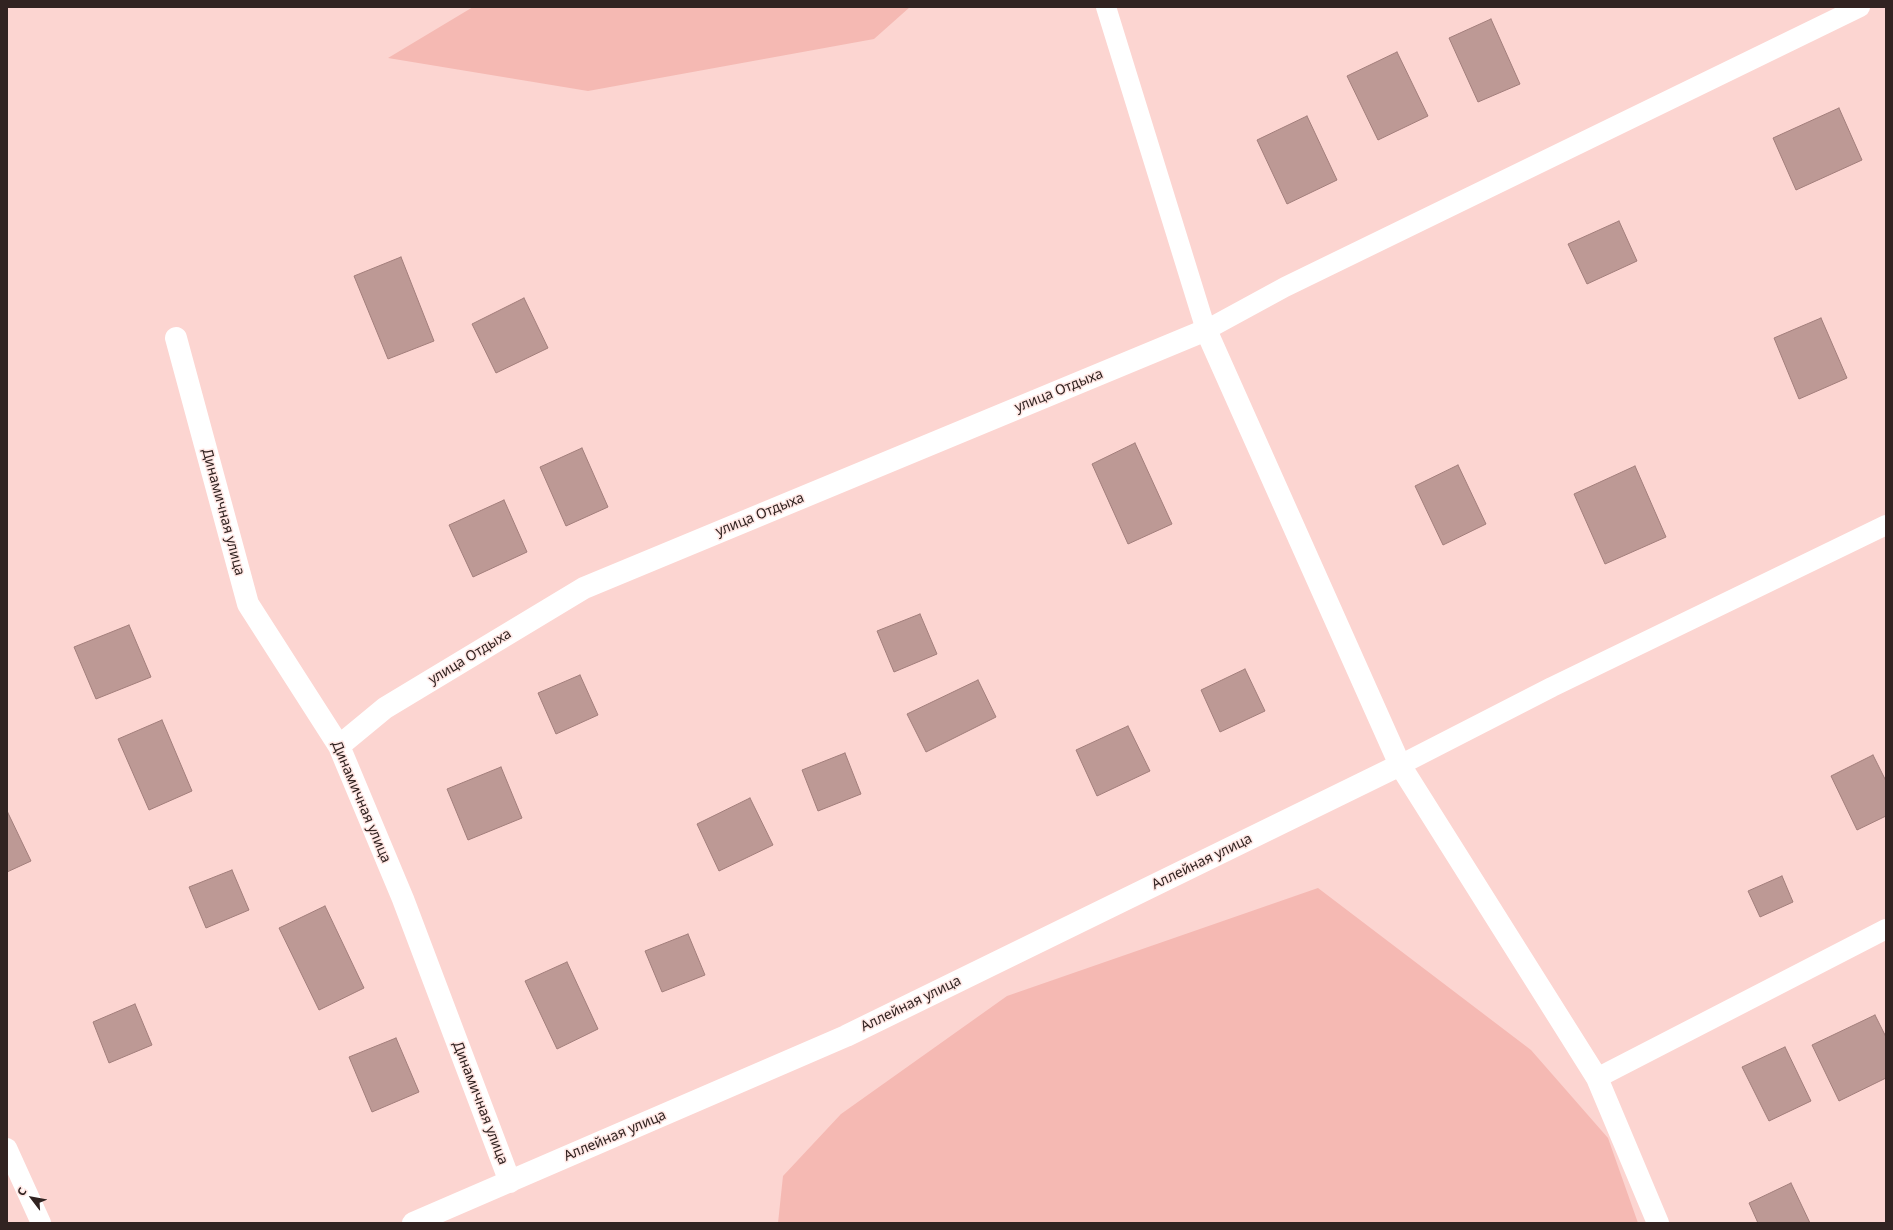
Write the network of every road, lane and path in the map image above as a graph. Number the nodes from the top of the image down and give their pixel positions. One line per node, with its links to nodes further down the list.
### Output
1 (1106, 7): 3 (lane)
2 (1860, 7): 3 (lane)
3 (1206, 330): 6 (street, улица Отдыха); 7 (street)
4 (176, 338): 6 (street, Динамичная улица)
5 (1886, 525): 7 (lane)
6 (339, 746): 11 (street, Динамичная улица)
7 (1400, 765): 9 (street); 11 (street, Аллейная улица)
8 (1886, 929): 9 (lane)
9 (1597, 1078): 14 (street)
10 (7, 1148): 12 (lane)
11 (510, 1182): 13 (street, Аллейная улица)
12 (41, 1223)
13 (413, 1223)
14 (1658, 1223)

